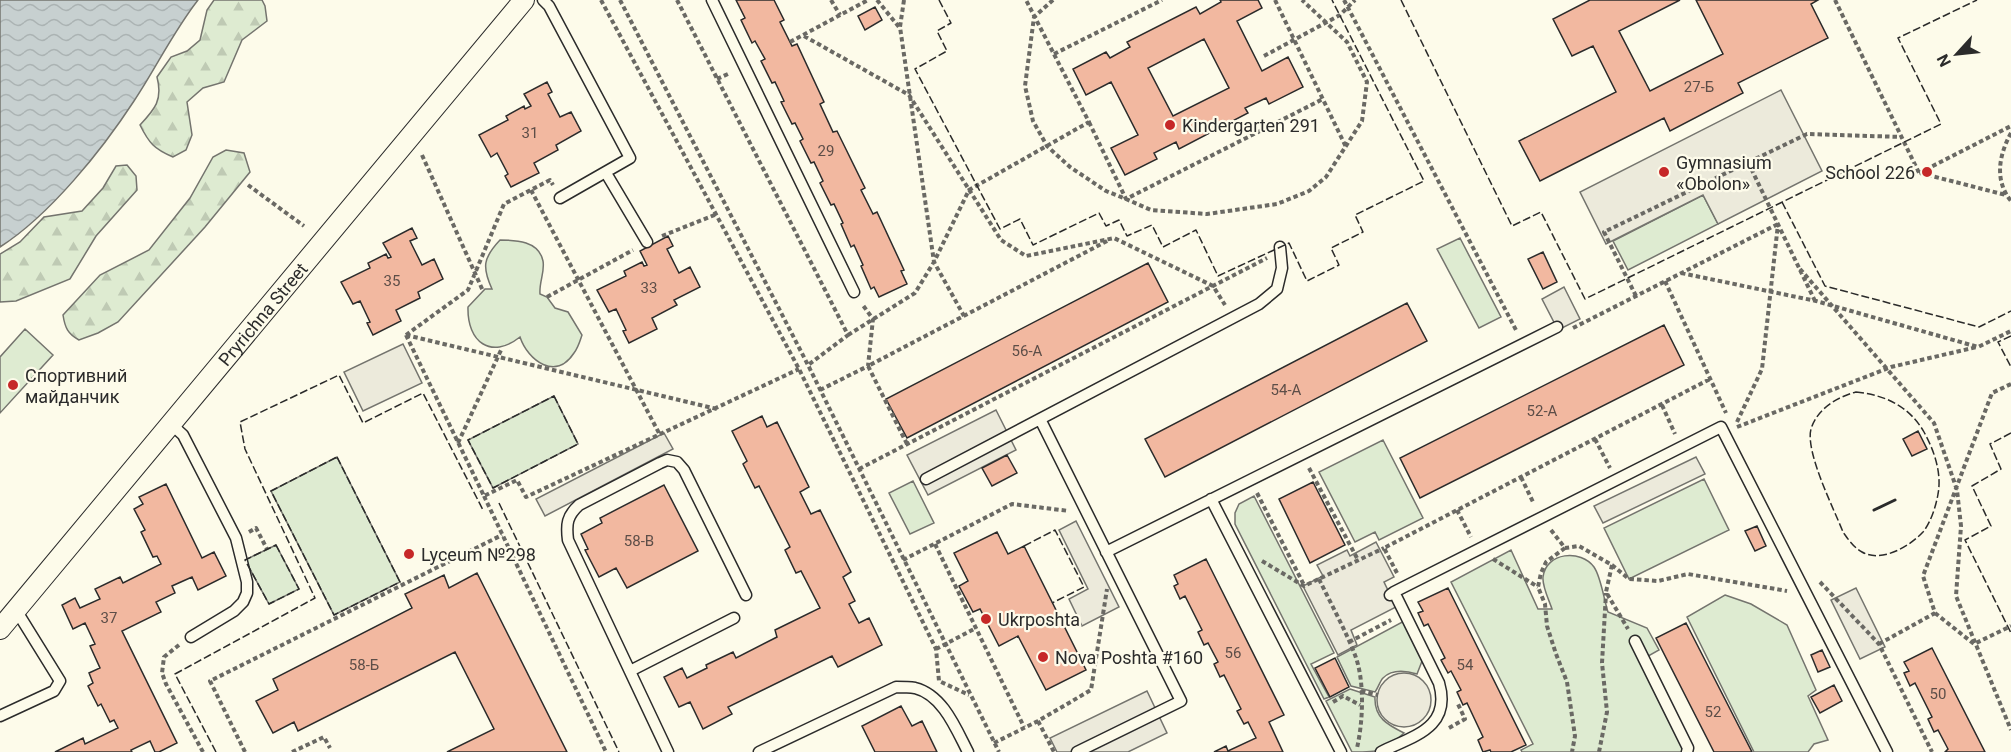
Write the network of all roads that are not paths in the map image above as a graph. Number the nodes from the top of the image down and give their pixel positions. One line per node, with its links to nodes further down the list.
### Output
1 (524, 0): 11 (street, Pryrichna Street)
2 (543, 0): 4 (lane)
3 (712, 0): 8 (lane)
4 (606, 173): 5 (lane); 6 (lane)
5 (560, 198)
6 (647, 242)
7 (1280, 249): 10 (lane)
8 (854, 292)
9 (1557, 327): 13 (lane)
10 (1040, 419): 12 (lane); 14 (lane)
11 (171, 424): 16 (street, Pryrichna Street); 19 (lane)
12 (926, 480)
13 (1211, 499): 14 (lane); 28 (lane)
14 (1106, 552): 27 (lane)
15 (746, 596): 21 (lane)
16 (16, 610): 18 (street, Pryrichna Street); 22 (lane)
17 (734, 618): 21 (lane)
18 (0, 629)
19 (191, 638)
20 (1635, 641): 30 (lane)
21 (630, 671): 24 (lane)
22 (0, 716)
23 (779, 748): 25 (lane); 26 (lane)
24 (668, 752)
25 (759, 752)
26 (968, 752)
27 (1077, 752)
28 (1341, 752)
29 (1381, 752): 31 (lane)
30 (1687, 752)
31 (1887, 752)

